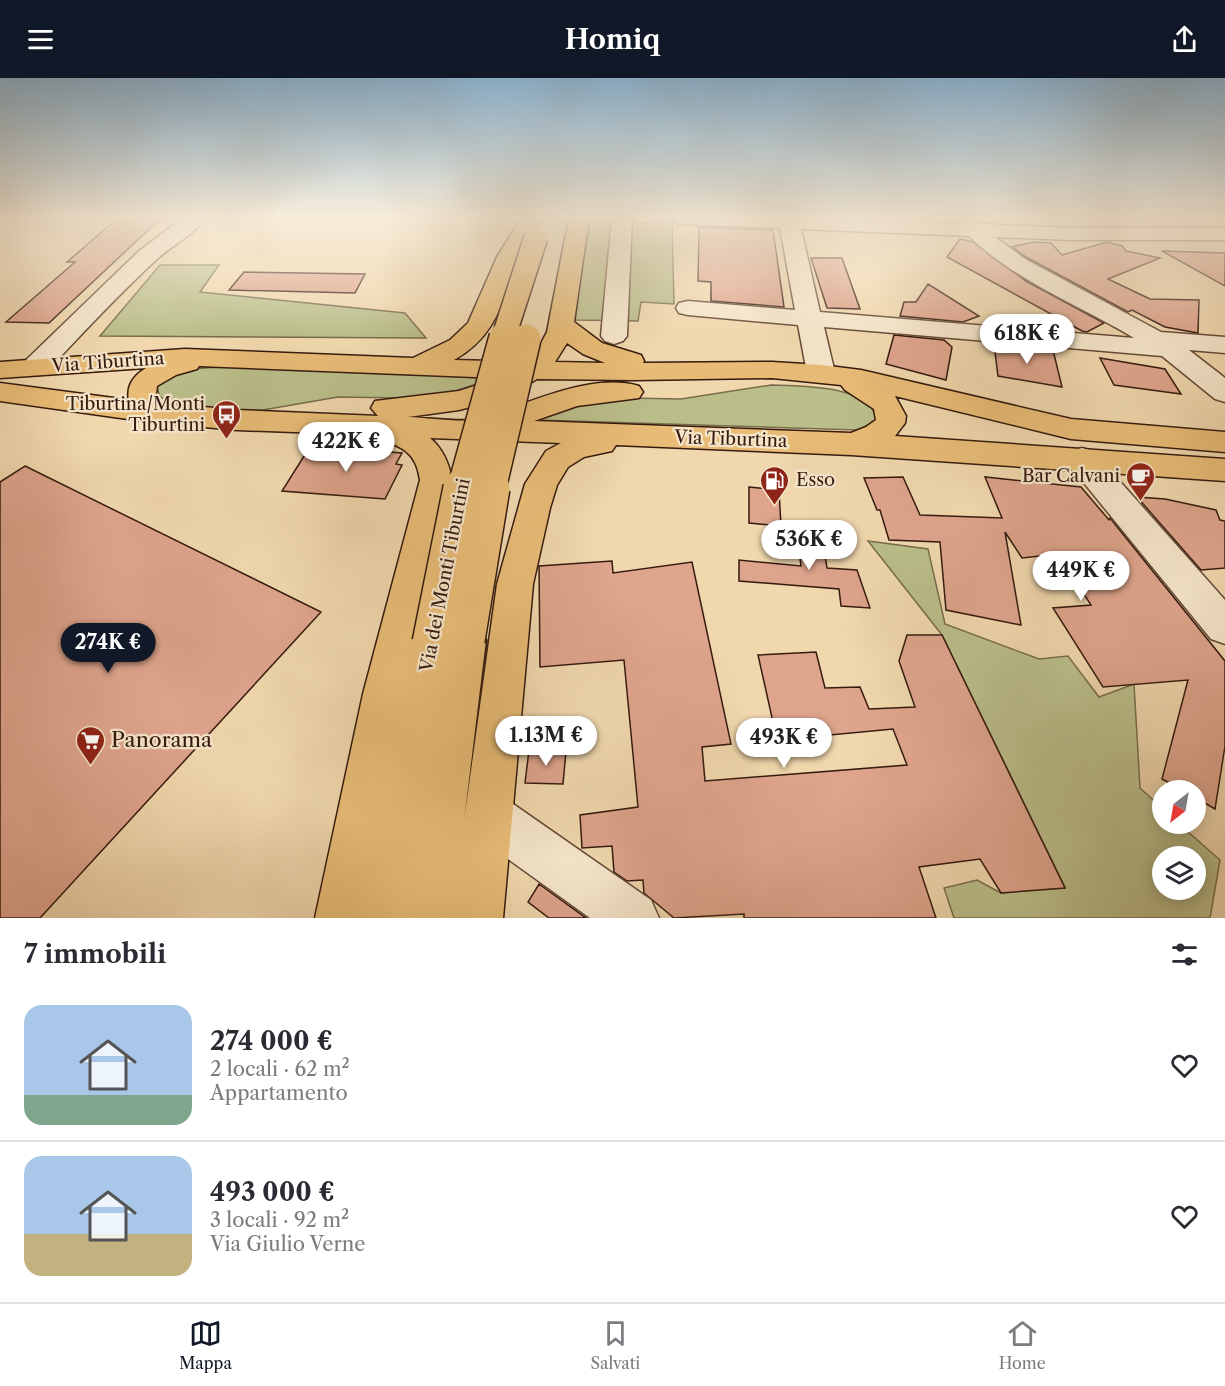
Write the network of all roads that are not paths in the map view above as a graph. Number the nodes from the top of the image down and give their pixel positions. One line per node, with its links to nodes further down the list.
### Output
1 (148, 257): 17 (street)
2 (511, 257): 16 (main road)
3 (543, 257): 36 (main road, Via dei Monti Tiburtini, bridge)
4 (554, 257): 10 (main road, Via Tiburtina)
5 (619, 257): 11 (street)
6 (797, 257): 9 (street)
7 (1007, 257): 13 (street)
8 (688, 308): 9 (street)
9 (809, 317): 13 (street); 22 (street)
10 (561, 323): 20 (main road, Via Tiburtina); 21 (main road)
11 (614, 336)
12 (1225, 345): 13 (street)
13 (1173, 351): 14 (street); 24 (street)
14 (1225, 353)
15 (215, 358): 16 (main road, Via Tiburtina); 17 (main road, Via Tiburtina); 25 (main road, Via Tiburtina)
16 (414, 366): 20 (main road, Via Tiburtina)
17 (35, 367): 19 (main road, Via Tiburtina)
18 (772, 369): 21 (main road, Via Tiburtina); 22 (main road, Via Tiburtina); 28 (main road)
19 (0, 370)
20 (532, 370): 21 (main road, Via Tiburtina); 26 (main road, Via Tiburtina)
21 (674, 370)
22 (821, 373): 30 (main road, Via Tiburtina); 31 (main road)
23 (0, 392): 25 (main road, Via Tiburtina)
24 (1225, 393)
25 (149, 412): 26 (main road, Via Tiburtina)
26 (237, 420): 27 (main road, Via Tiburtina)
27 (358, 426): 28 (main road, Via Tiburtina); 34 (main road)
28 (487, 430): 29 (main road, Via Tiburtina); 34 (main road)
29 (653, 436): 31 (main road, Via Tiburtina); 37 (main road)
30 (1225, 442)
31 (851, 444): 32 (main road, Via Tiburtina)
32 (1082, 459): 33 (main road, Via Tiburtina); 35 (street)
33 (1225, 470)
34 (436, 480): 38 (main road)
35 (1225, 627)
36 (448, 642): 39 (main road, Via dei Monti Tiburtini); 40 (main road, Via dei Monti Tiburtini)
37 (489, 816): 41 (main road); 42 (street)
38 (341, 918)
39 (377, 918)
40 (427, 918)
41 (477, 918)
42 (633, 918)

